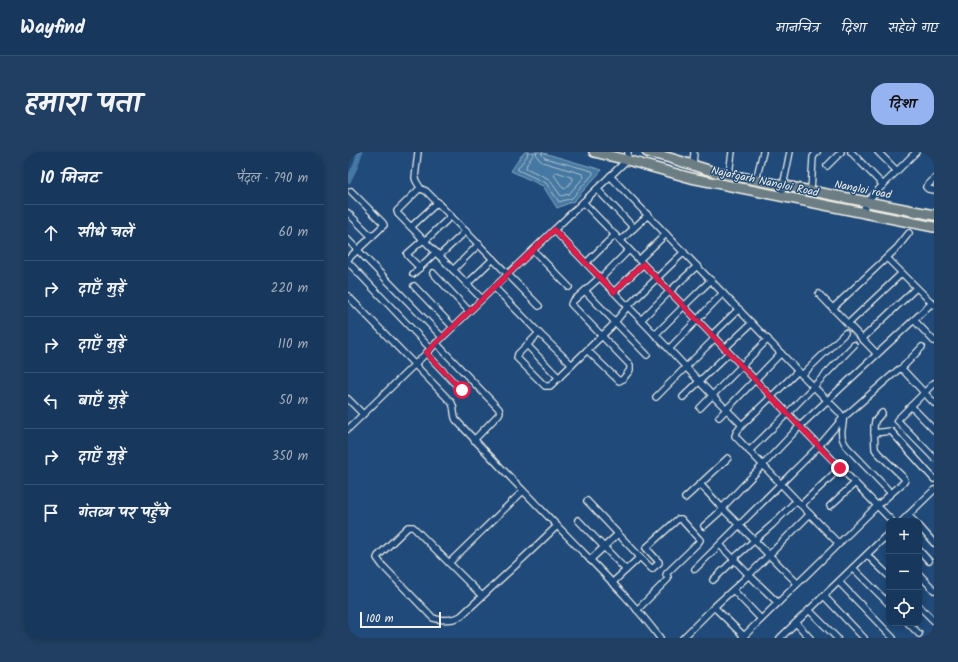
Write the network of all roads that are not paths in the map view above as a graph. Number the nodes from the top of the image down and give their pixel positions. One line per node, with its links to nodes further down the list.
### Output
1 (418, 152): 24 (street)
2 (594, 152): 14 (main road, Najafgarh Nangloi Road)
3 (647, 152): 13 (main road, Nangloi road)
4 (694, 152): 15 (street)
5 (732, 152): 18 (street)
6 (763, 152): 21 (street)
7 (790, 152): 22 (street)
8 (817, 152): 28 (street)
9 (841, 152): 16 (street)
10 (850, 152): 23 (street)
11 (878, 152): 17 (street)
12 (916, 152): 17 (street)
13 (657, 153): 15 (main road, Nangloi road)
14 (628, 156): 19 (street); 29 (main road, Najafgarh Nangloi Road)
15 (692, 165): 18 (main road, Nangloi road)
16 (827, 166)
17 (897, 171): 23 (street)
18 (729, 174): 21 (main road, Nangloi road)
19 (610, 176): 25 (street); 35 (street)
20 (934, 179): 26 (street)
21 (756, 180): 22 (main road, Nangloi road)
22 (783, 185): 28 (main road, Nangloi road); 29 (street)
23 (883, 185): 32 (street)
24 (421, 189): 30 (street); 38 (street)
25 (597, 189): 31 (street); 40 (street)
26 (934, 190)
27 (351, 191): 46 (street)
28 (811, 191): 32 (main road, Nangloi road)
29 (781, 196): 34 (main road, Najafgarh Nangloi Road)
30 (438, 202): 37 (street); 38 (street)
31 (583, 202): 41 (street); 45 (street)
32 (866, 202): 34 (street); 36 (main road, Nangloi road)
33 (348, 213): 46 (street)
34 (863, 213): 39 (main road, Najafgarh Nangloi Road)
35 (648, 215): 40 (street); 44 (street)
36 (934, 215)
37 (451, 216): 42 (street); 48 (street)
38 (411, 227): 48 (street)
39 (934, 227)
40 (634, 228): 49 (street)
41 (554, 230): 52 (street); 60 (street)
42 (466, 231): 50 (street); 55 (street)
43 (909, 233): 56 (street)
44 (666, 234): 54 (street); 59 (street)
45 (615, 235): 49 (street); 60 (street)
46 (372, 237): 51 (street)
47 (348, 240): 51 (street)
48 (424, 240): 55 (street); 62 (street)
49 (620, 241): 53 (street)
50 (479, 244): 57 (street); 63 (street)
51 (358, 250): 58 (street); 102 (street)
52 (533, 250): 67 (street); 74 (street)
53 (629, 250): 59 (street); 69 (street)
54 (684, 252): 61 (street); 68 (street)
55 (438, 254): 62 (street); 63 (street)
56 (887, 258): 65 (street); 87 (street)
57 (493, 259): 67 (street); 71 (street)
58 (348, 261): 110 (street)
59 (641, 262): 68 (street); 78 (street)
60 (586, 263): 69 (street)
61 (697, 266): 70 (street); 77 (street)
62 (420, 268): 66 (street)
63 (453, 270): 71 (street)
64 (433, 273): 89 (street)
65 (902, 273): 75 (street); 95 (street)
66 (413, 274)
67 (508, 274): 73 (street); 84 (street)
68 (656, 278): 77 (street); 85 (street)
69 (600, 279): 76 (street); 78 (street)
70 (711, 280): 79 (street); 86 (street)
71 (467, 284): 82 (street)
72 (414, 286): 96 (street)
73 (494, 287): 82 (street); 97 (street)
74 (569, 287)
75 (916, 288): 83 (street); 104 (street)
76 (585, 291): 93 (street); 100 (street)
77 (670, 291): 86 (street); 90 (street)
78 (614, 292): 85 (street)
79 (723, 293): 88 (street); 91 (street)
80 (819, 294): 87 (street)
81 (349, 298): 118 (street)
82 (482, 299): 89 (street)
83 (933, 304): 92 (street)
84 (539, 306)
85 (628, 306): 90 (street); 93 (street)
86 (684, 306): 91 (street); 99 (street)
87 (833, 308): 95 (street)
88 (739, 309): 94 (street); 101 (street)
89 (470, 311): 96 (street)
90 (641, 320): 99 (street)
91 (698, 320): 101 (street); 111 (street)
92 (914, 320): 105 (street); 116 (street)
93 (614, 323): 100 (street); 117 (street)
94 (752, 323): 103 (street); 113 (street)
95 (848, 324): 104 (street)
96 (453, 327): 102 (street)
97 (539, 333): 107 (street); 119 (street)
98 (845, 333): 123 (street)
99 (655, 335): 111 (street)
100 (602, 336): 112 (street); 112 (street)
101 (714, 336): 113 (street); 121 (street)
102 (442, 337): 106 (street)
103 (768, 339): 115 (street); 120 (street)
104 (862, 339): 116 (street)
105 (934, 341)
106 (436, 343): 110 (street); 151 (street)
107 (527, 345): 124 (street); 124 (street)
108 (854, 345): 128 (street)
109 (922, 347): 122 (street)
110 (431, 349): 114 (street)
111 (669, 349): 121 (street)
112 (587, 350): 119 (street)
113 (727, 351): 120 (street); 126 (street)
114 (426, 353): 118 (street); 129 (street)
115 (781, 353): 123 (street); 125 (street)
116 (877, 354): 136 (street)
117 (647, 355)
118 (414, 364): 143 (street); 151 (street)
119 (572, 365): 124 (street)
120 (742, 366): 125 (street); 131 (street)
121 (686, 368): 126 (street); 132 (street)
122 (900, 368): 130 (street); 145 (street)
123 (800, 373): 128 (street); 134 (street)
124 (559, 378)
125 (755, 380): 134 (street); 140 (street)
126 (699, 382): 131 (street); 133 (street)
127 (934, 383): 130 (street)
128 (814, 386): 136 (street); 141 (street)
129 (462, 390)
130 (924, 393): 137 (street); 138 (street)
131 (712, 395): 139 (street); 140 (street)
132 (656, 397)
133 (683, 397)
134 (772, 397): 141 (street); 147 (street)
135 (348, 399): 143 (street)
136 (828, 401): 145 (street); 148 (street)
137 (934, 403)
138 (911, 406): 149 (street); 155 (street)
139 (700, 408)
140 (726, 409): 144 (street); 147 (street)
141 (788, 413): 148 (street); 153 (street)
142 (882, 413): 150 (street)
143 (363, 414): 146 (street)
144 (718, 417)
145 (843, 418): 152 (street); 164 (street)
146 (349, 425)
147 (742, 425): 153 (street)
148 (800, 426): 152 (street); 156 (street)
149 (934, 430)
150 (874, 433): 158 (street); 164 (street)
151 (474, 440): 163 (street)
152 (819, 446): 157 (street); 161 (street)
153 (749, 451): 156 (street)
154 (728, 458): 160 (street)
155 (934, 458)
156 (763, 466): 161 (street); 170 (street)
157 (840, 468): 159 (street); 167 (street)
158 (934, 479)
159 (855, 483): 168 (street); 169 (street)
160 (699, 485): 165 (street); 170 (street)
161 (781, 485): 167 (street); 179 (street)
162 (934, 490): 172 (street)
163 (523, 491): 177 (street); 195 (street)
164 (891, 493): 169 (street)
165 (685, 498)
166 (587, 501): 181 (street)
167 (798, 503): 171 (street); 183 (street)
168 (830, 506)
169 (877, 506): 173 (street); 185 (street)
170 (723, 509): 178 (street); 179 (street)
171 (810, 514): 185 (street); 189 (street)
172 (908, 515): 174 (street); 175 (street)
173 (889, 518)
174 (905, 518)
175 (911, 518)
176 (578, 520): 187 (street)
177 (557, 526): 193 (street); 208 (street)
178 (704, 526)
179 (739, 526): 183 (street); 186 (street)
180 (922, 529): 184 (street)
181 (618, 534): 187 (street); 191 (street)
182 (884, 538): 190 (street)
183 (754, 540): 189 (street); 192 (street)
184 (934, 543)
185 (839, 544): 205 (street)
186 (720, 545): 192 (street); 197 (street)
187 (604, 547): 193 (street); 198 (street)
188 (922, 553): 194 (street)
189 (769, 555): 200 (street); 205 (street)
190 (867, 555): 196 (street); 199 (street)
191 (640, 557): 198 (street); 214 (street)
192 (734, 559): 200 (street); 202 (street)
193 (590, 560): 204 (street)
194 (929, 561)
195 (449, 563): 208 (street); 208 (street)
196 (853, 568): 203 (street); 210 (street)
197 (696, 569)
198 (626, 570): 204 (street)
199 (886, 573)
200 (749, 575): 206 (street); 211 (street)
201 (922, 577): 207 (street)
202 (712, 580)
203 (839, 582): 209 (street); 228 (street)
204 (612, 583): 214 (street)
205 (797, 583): 211 (street)
206 (733, 590): 212 (street); 216 (street)
207 (934, 590)
208 (482, 596)
209 (824, 596): 215 (street); 227 (street)
210 (886, 601)
211 (778, 603): 216 (street)
212 (714, 607): 221 (street); 223 (street)
213 (922, 609): 217 (street)
214 (637, 610): 222 (street)
215 (809, 610): 218 (street); 226 (street)
216 (761, 619): 221 (street)
217 (934, 621)
218 (796, 623): 224 (street); 225 (street)
219 (911, 626): 220 (street)
220 (919, 634)
221 (743, 637)
222 (660, 638)
223 (683, 638)
224 (781, 638)
225 (810, 638)
226 (837, 638)
227 (864, 638)
228 (893, 638)

